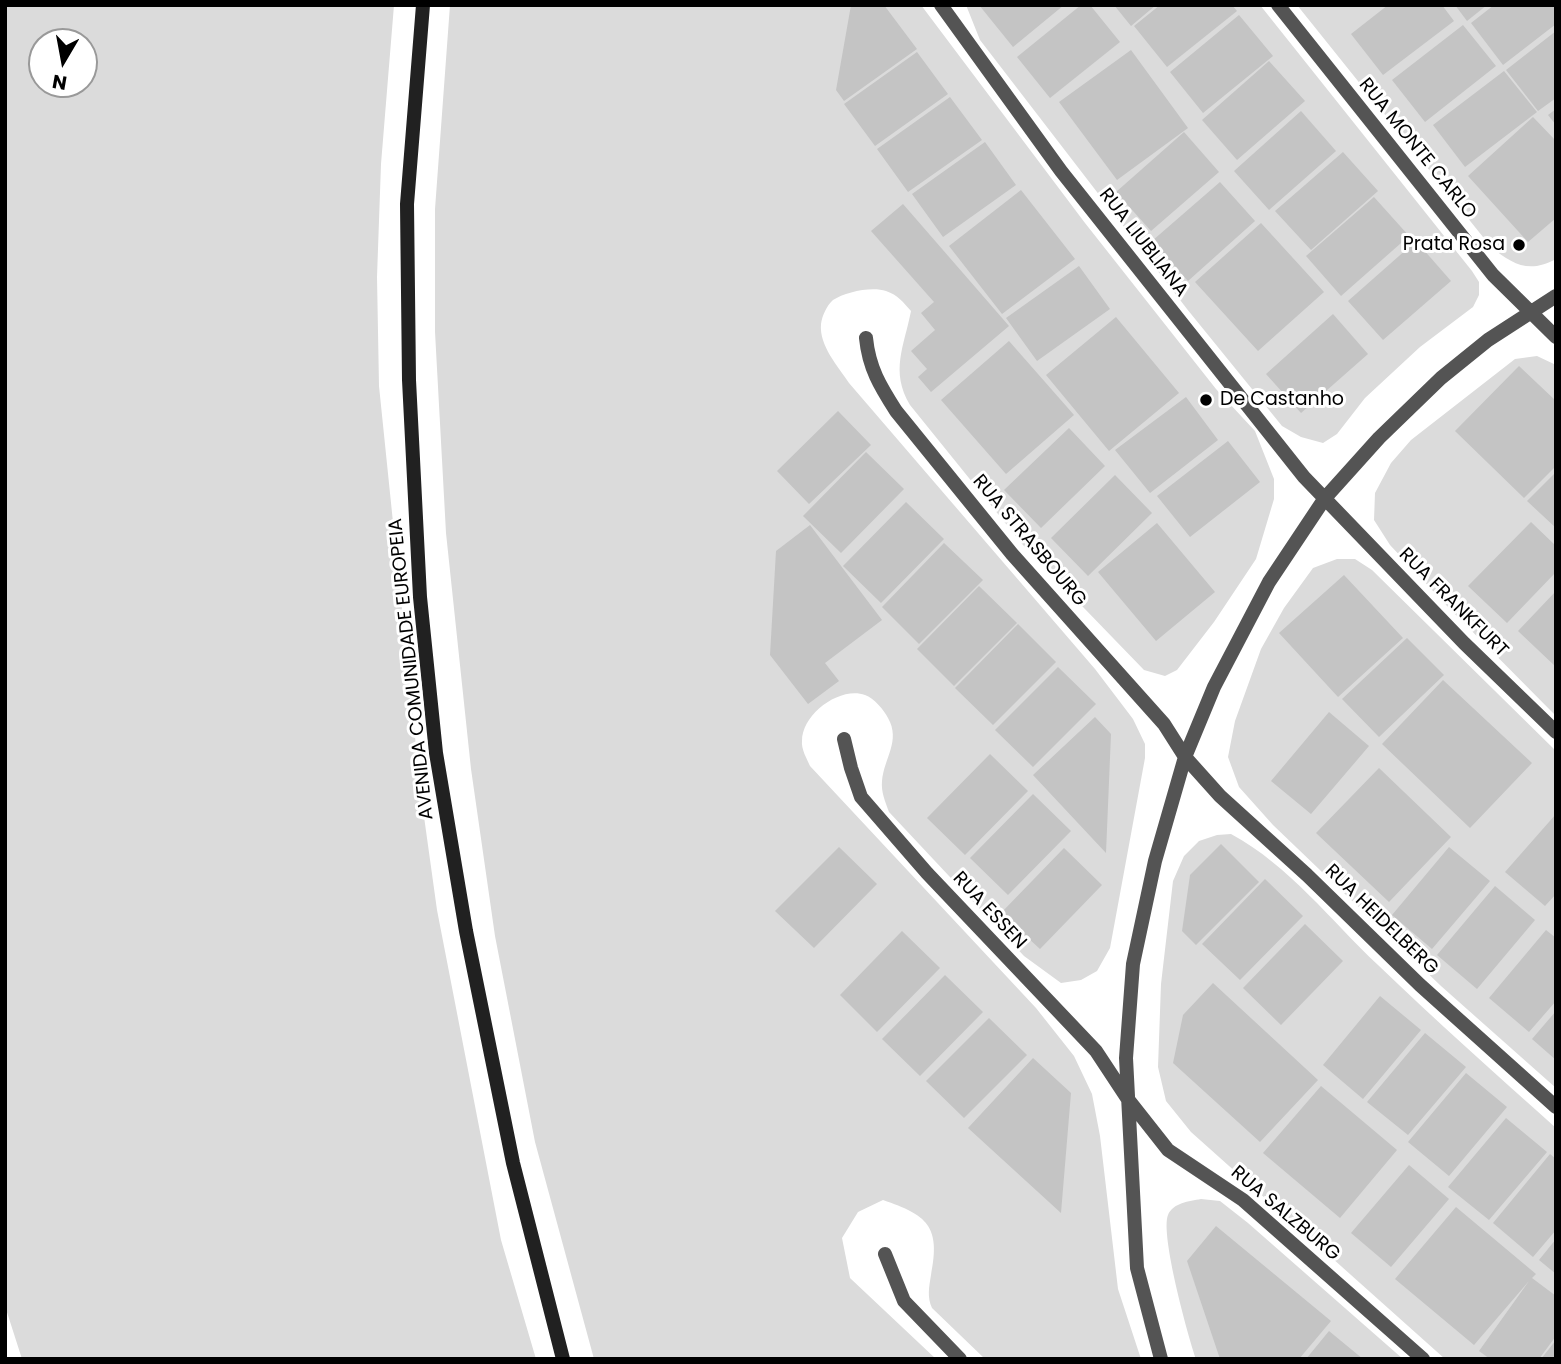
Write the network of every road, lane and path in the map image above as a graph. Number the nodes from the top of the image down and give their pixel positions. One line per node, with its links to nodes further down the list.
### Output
1 (424, 5): 15 (street, AVENIDA COMUNIDADE EUROPEIA)
2 (941, 5): 8 (street, RUA LIUBLIANA)
3 (1278, 5): 5 (street, RUA MONTE CARLO)
4 (1556, 296): 5 (street)
5 (1531, 312): 6 (street, RUA MONTE CARLO); 8 (street)
6 (1556, 337)
7 (866, 338): 11 (street, RUA STRASBOURG)
8 (1325, 498): 9 (street, RUA FRANKFURT); 11 (street)
9 (1556, 733)
10 (844, 739): 12 (street, RUA ESSEN)
11 (1185, 757): 12 (street); 13 (street, RUA HEIDELBERG)
12 (1127, 1098): 17 (street); 18 (street, RUA SALZBURG)
13 (1556, 1107)
14 (886, 1254): 16 (street)
15 (563, 1359)
16 (960, 1359)
17 (1161, 1359)
18 (1423, 1359)

